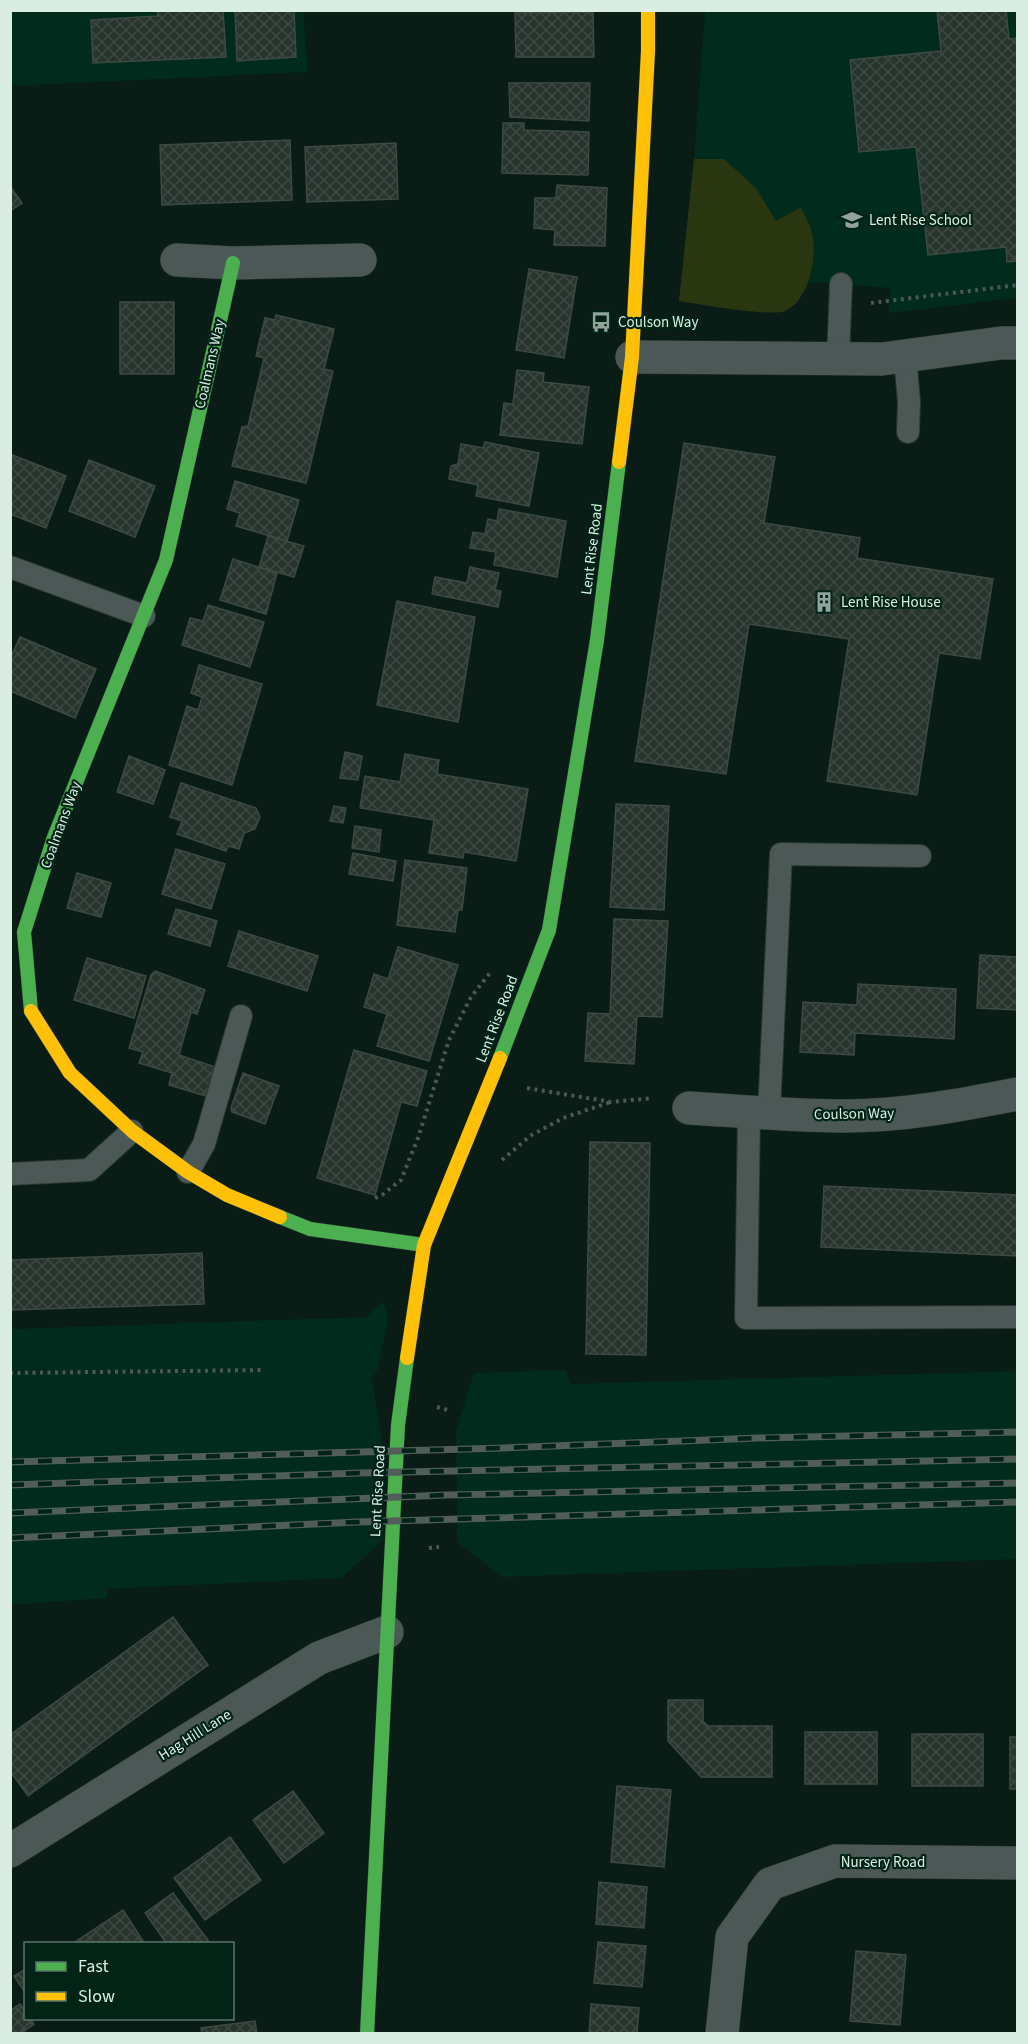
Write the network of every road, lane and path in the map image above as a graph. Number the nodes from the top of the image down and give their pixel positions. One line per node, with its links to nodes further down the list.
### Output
1 (648, 10): 8 (street, Lent Rise Road)
2 (177, 260): 4 (street)
3 (360, 260): 4 (street)
4 (234, 263): 13 (street, Coalmans Way)
5 (1017, 285): 6 (path)
6 (841, 295): 10 (lane)
7 (1017, 343): 9 (street)
8 (632, 357): 10 (street); 18 (street, Lent Rise Road)
9 (905, 357): 10 (street); 11 (lane)
10 (838, 359)
11 (908, 432)
12 (10, 567): 13 (lane)
13 (144, 616): 15 (street, Coalmans Way)
14 (920, 856): 23 (lane)
15 (19, 963): 24 (street, Coalmans Way)
16 (495, 966): 28 (path)
17 (241, 1016): 26 (lane)
18 (491, 1082): 21 (path); 29 (street, Lent Rise Road)
19 (1017, 1094): 23 (street, Coulson Way)
20 (658, 1098): 21 (path)
21 (611, 1102): 25 (path)
22 (689, 1108): 23 (street, Coulson Way)
23 (759, 1112): 30 (lane)
24 (132, 1131): 26 (street, Coalmans Way); 27 (lane)
25 (497, 1164)
26 (188, 1172): 28 (street, Coalmans Way)
27 (10, 1174)
28 (345, 1233): 29 (street, Coalmans Way)
29 (424, 1245): 33 (street, Lent Rise Road)
30 (1017, 1317)
31 (265, 1370): 32 (path)
32 (10, 1373)
33 (387, 1632): 34 (street, Hag Hill Lane); 36 (street, Lent Rise Road)
34 (10, 1851)
35 (1017, 1863): 37 (street, Nursery Road)
36 (367, 2034)
37 (722, 2034)

